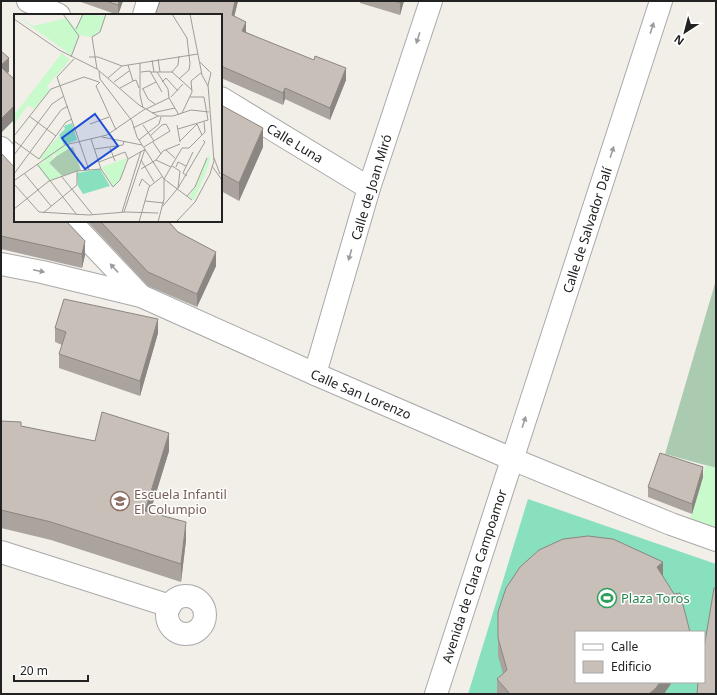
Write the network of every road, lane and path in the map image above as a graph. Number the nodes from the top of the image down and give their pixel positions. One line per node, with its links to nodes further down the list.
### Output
1 (28, 1): 5 (street)
2 (148, 1): 6 (street)
3 (430, 1): 10 (street, Calle de Joan Miró, one-way to 10)
4 (661, 1): 15 (street, Calle de Salvador Dalí, one-way to 4)
5 (57, 14)
6 (144, 14)
7 (222, 99): 10 (street, Calle Luna)
8 (1, 148): 9 (street)
9 (14, 162)
10 (369, 188): 14 (street, Calle de Joan Miró, one-way to 14)
11 (71, 222): 13 (street, one-way to 11)
12 (1, 264): 13 (street, Calle San Lorenzo, one-way to 13)
13 (141, 296): 14 (street, Calle San Lorenzo)
14 (315, 374): 15 (street, Calle San Lorenzo)
15 (512, 459): 16 (street, Calle San Lorenzo); 19 (street, Avenida de Clara Campoamor)
16 (716, 540)
17 (1, 552): 18 (street)
18 (170, 606)
19 (436, 694)

